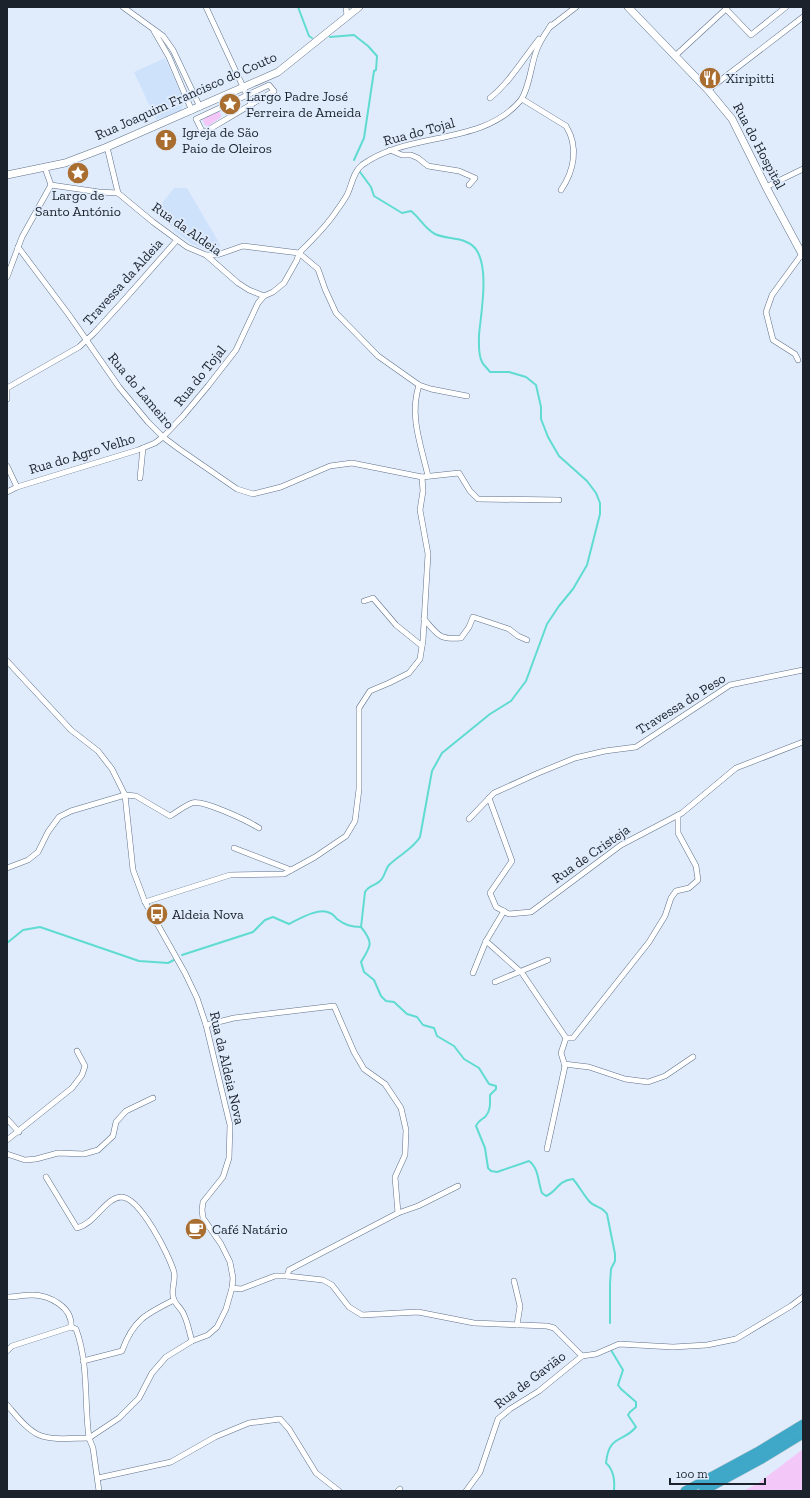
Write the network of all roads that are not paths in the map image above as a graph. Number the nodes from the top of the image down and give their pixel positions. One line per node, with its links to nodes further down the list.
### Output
1 (123, 7): 12 (street)
2 (206, 7): 14 (street)
3 (346, 7): 9 (street)
4 (359, 7): 9 (main road, Rua Joaquim Francisco do Couto)
5 (576, 7): 11 (street)
6 (628, 7): 13 (main road, Rua do Hospital)
7 (786, 7): 8 (street)
8 (727, 8): 13 (street)
9 (347, 16): 14 (main road, Rua Joaquim Francisco do Couto)
10 (803, 16): 15 (street)
11 (551, 25): 17 (street); 18 (street, Rua do Tojal)
12 (152, 28): 21 (street); 22 (street)
13 (675, 56): 15 (main road, Rua do Hospital)
14 (244, 88): 16 (street); 21 (main road, Rua Joaquim Francisco do Couto)
15 (708, 90): 31 (main road, Rua do Hospital)
16 (247, 96): 19 (street); 19 (street); 20 (street)
17 (490, 98)
18 (522, 99): 25 (street, Rua do Tojal); 32 (street)
19 (251, 104): 23 (street)
20 (226, 105): 23 (street); 23 (street)
21 (200, 107): 22 (main road, Rua Joaquim Francisco do Couto)
22 (192, 111): 24 (main road, Rua Joaquim Francisco do Couto)
23 (232, 116)
24 (107, 147): 26 (main road, Rua Joaquim Francisco do Couto); 33 (street)
25 (390, 150): 30 (street); 36 (street, Rua do Tojal)
26 (45, 168): 28 (main road, Rua Joaquim Francisco do Couto); 29 (street)
27 (803, 169): 31 (street)
28 (7, 175)
29 (51, 185): 33 (street); 35 (street)
30 (469, 185)
31 (766, 187): 38 (main road, Rua do Hospital)
32 (561, 190)
33 (118, 193): 34 (street, Rua da Aldeia)
34 (177, 240): 37 (street, Rua da Aldeia); 41 (street, Travessa da Aldeia)
35 (18, 247): 39 (street); 41 (street, Rua do Lameiro)
36 (299, 253): 37 (street); 40 (street, Rua do Tojal); 43 (street)
37 (206, 255): 40 (street, Rua da Aldeia)
38 (802, 255): 42 (street)
39 (7, 277)
40 (264, 296): 47 (street, Rua do Tojal)
41 (86, 340): 44 (street, Travessa da Aldeia); 47 (street, Rua do Lameiro)
42 (798, 360)
43 (419, 385): 45 (street); 50 (street)
44 (7, 388): 46 (street)
45 (467, 396)
46 (7, 399)
47 (162, 437): 48 (street, Rua do Agro Velho); 50 (street, Rua do Lameiro)
48 (143, 448): 51 (street); 52 (street, Rua do Agro Velho)
49 (7, 466): 52 (street)
50 (425, 476): 54 (street, Rua do Lameiro); 56 (street)
51 (140, 478)
52 (17, 487): 53 (street, Rua do Agro Velho)
53 (7, 492)
54 (559, 500)
55 (364, 601): 58 (street)
56 (424, 619): 57 (street); 58 (street)
57 (527, 640)
58 (422, 646): 69 (street)
59 (7, 661): 62 (street, Rua da Aldeia Nova)
60 (803, 670): 63 (street, Travessa do Peso)
61 (803, 742): 64 (street, Rua de Cristeja)
62 (125, 795): 66 (street); 68 (street); 70 (street, Rua da Aldeia Nova)
63 (489, 798): 65 (street, Travessa do Peso); 71 (street)
64 (678, 815): 71 (street, Rua de Cristeja); 78 (street)
65 (469, 819)
66 (259, 828)
67 (234, 848): 69 (street)
68 (7, 868)
69 (291, 870): 70 (street)
70 (145, 902): 77 (street, Rua da Aldeia Nova)
71 (504, 911): 72 (street)
72 (486, 941): 74 (street); 75 (street)
73 (548, 960): 74 (street)
74 (519, 971): 76 (street); 78 (street)
75 (473, 973)
76 (495, 982)
77 (206, 1025): 90 (street); 93 (street, Rua da Aldeia Nova)
78 (566, 1038): 81 (street)
79 (76, 1051): 84 (street)
80 (694, 1057): 81 (street)
81 (564, 1064): 86 (street)
82 (153, 1098): 87 (street)
83 (7, 1119): 84 (street)
84 (19, 1132): 85 (street)
85 (7, 1140)
86 (547, 1149)
87 (7, 1154)
88 (46, 1177): 96 (street)
89 (458, 1186): 90 (street)
90 (398, 1213): 91 (street)
91 (287, 1276): 93 (street); 97 (street)
92 (514, 1281): 97 (street)
93 (232, 1288): 99 (street, Rua da Aldeia Nova)
94 (7, 1297): 98 (street)
95 (803, 1297): 101 (street)
96 (174, 1300): 99 (street); 102 (street)
97 (517, 1325): 101 (street)
98 (71, 1327): 100 (street); 102 (street)
99 (192, 1341): 106 (street, Rua da Aldeia Nova)
100 (7, 1351)
101 (582, 1356): 110 (street, Rua de Gavião)
102 (83, 1361): 106 (street)
103 (7, 1405): 106 (street)
104 (803, 1424): 111 (highway)
105 (803, 1434): 112 (highway)
106 (89, 1438): 107 (street)
107 (98, 1478): 108 (street); 109 (street)
108 (99, 1491)
109 (339, 1491)
110 (466, 1491)
111 (685, 1491)
112 (703, 1491)

